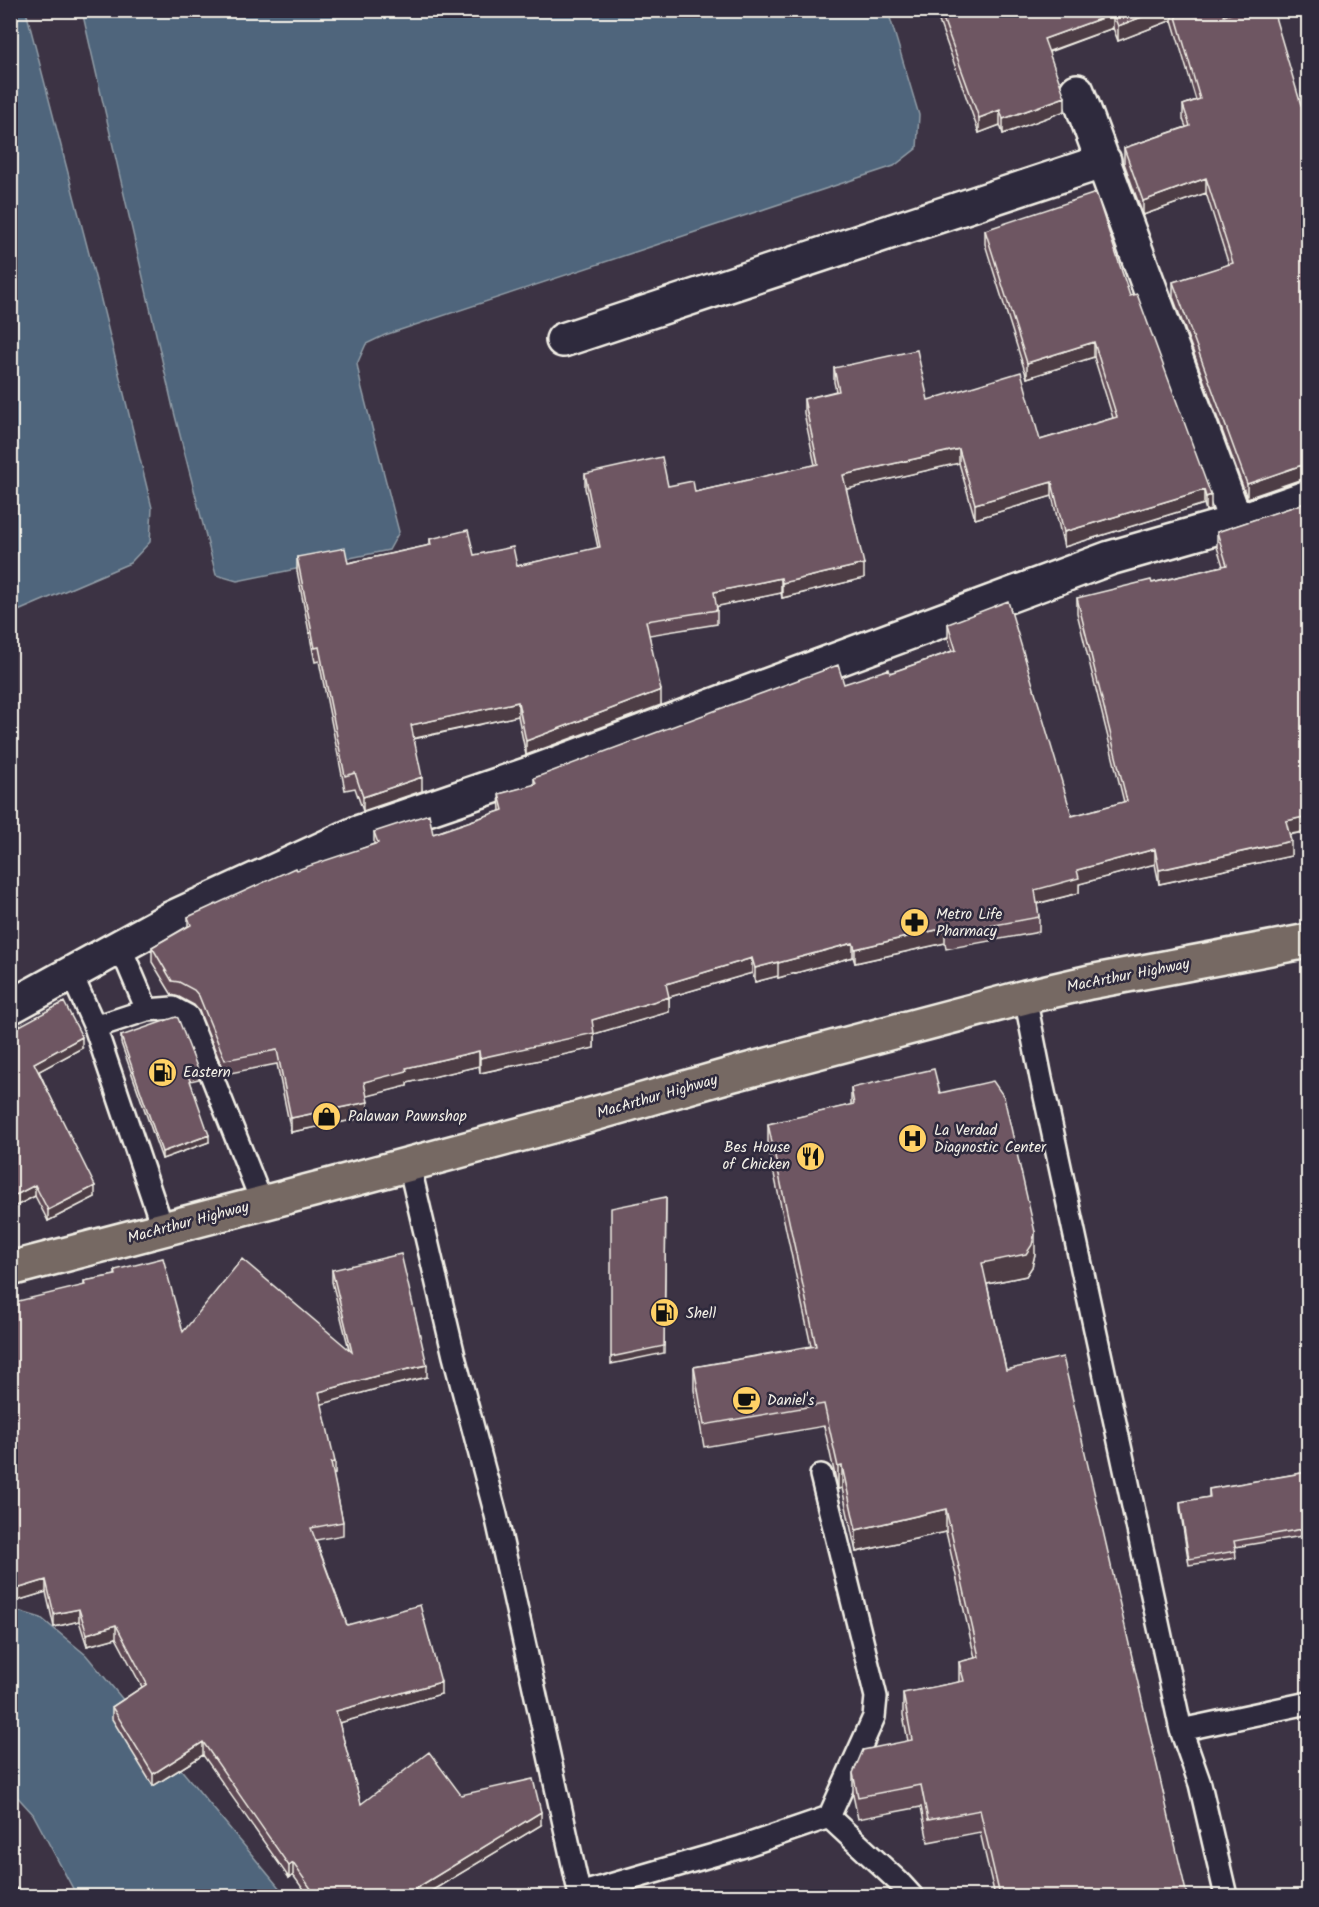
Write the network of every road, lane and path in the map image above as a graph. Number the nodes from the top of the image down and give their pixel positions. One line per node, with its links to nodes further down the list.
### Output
1 (1077, 91): 2 (street)
2 (1104, 161): 3 (street); 5 (street)
3 (563, 340)
4 (1308, 497): 5 (street)
5 (1236, 522): 6 (street)
6 (120, 946): 8 (street); 11 (lane)
7 (1307, 948): 9 (highway, MacArthur Highway)
8 (70, 973): 10 (street); 12 (lane)
9 (1025, 997): 13 (highway, MacArthur Highway); 19 (lane)
10 (10, 1007)
11 (147, 1010): 12 (lane); 14 (lane)
12 (95, 1027): 15 (lane)
13 (409, 1164): 14 (highway, MacArthur Highway); 21 (lane)
14 (262, 1203): 15 (highway, MacArthur Highway)
15 (163, 1229): 16 (highway, MacArthur Highway)
16 (10, 1269)
17 (821, 1475): 20 (lane)
18 (1308, 1703): 19 (lane)
19 (1181, 1730): 23 (lane)
20 (829, 1817): 21 (lane); 22 (lane)
21 (580, 1895)
22 (912, 1896)
23 (1226, 1896)

